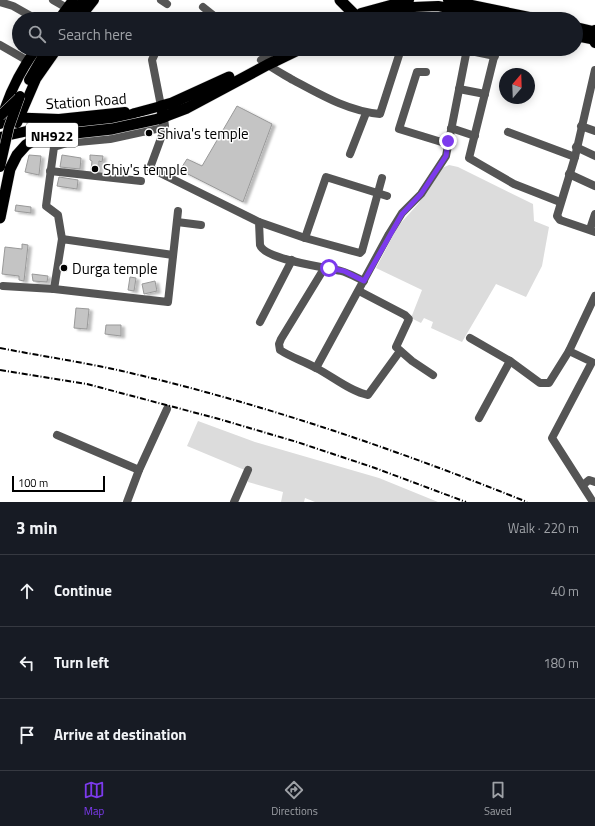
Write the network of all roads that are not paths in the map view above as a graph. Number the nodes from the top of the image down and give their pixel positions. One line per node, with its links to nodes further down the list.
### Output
1 (53, 0): 8 (street)
2 (84, 0): 12 (main road)
3 (94, 0): 13 (main road)
4 (340, 0): 15 (highway)
5 (349, 0): 16 (highway)
6 (448, 0): 18 (main road)
7 (0, 1): 11 (street)
8 (70, 4)
9 (411, 4): 17 (main road); 18 (main road)
10 (202, 7): 14 (street)
11 (24, 12)
12 (75, 12)
13 (85, 12)
14 (209, 12)
15 (353, 12)
16 (356, 12)
17 (379, 12)
18 (474, 12)
19 (583, 30): 21 (main road)
20 (583, 36): 21 (main road)
21 (594, 36)
22 (0, 45): 23 (street)
23 (12, 52)
24 (19, 56): 36 (street)
25 (31, 56): 36 (main road)
26 (43, 56): 42 (main road)
27 (52, 56): 47 (main road)
28 (154, 56): 46 (street)
29 (263, 56): 35 (street)
30 (273, 56): 35 (highway, NH922)
31 (278, 56): 35 (highway, NH922)
32 (399, 56): 45 (street)
33 (465, 56): 40 (street)
34 (494, 56): 41 (street)
35 (266, 60): 43 (highway, NH922); 43 (highway, NH922); 45 (street)
36 (28, 61): 48 (main road)
37 (595, 70): 39 (street)
38 (426, 72): 57 (street)
39 (595, 73): 49 (street)
40 (459, 89): 41 (street); 51 (street)
41 (485, 94): 55 (street)
42 (20, 96): 48 (main road, bridge); 63 (main road, bridge)
43 (185, 103): 46 (highway, NH922)
44 (135, 113): 46 (main road); 47 (main road, Station Road); 50 (main road, Station Road)
45 (366, 113): 60 (street)
46 (162, 117): 58 (street); 74 (highway, NH922, bridge); 76 (street)
47 (19, 118): 48 (main road, Station Road); 54 (main road)
48 (0, 119)
49 (581, 126): 52 (street); 59 (street)
50 (55, 127): 54 (main road, Station Road); 58 (street)
51 (451, 128): 55 (street); 57 (street)
52 (595, 131)
53 (508, 132): 62 (street)
54 (13, 133): 56 (main road, Station Road)
55 (475, 136): 71 (street)
56 (0, 137)
57 (448, 144): 84 (street)
58 (54, 147): 64 (street)
59 (576, 148): 61 (street); 62 (street)
60 (350, 154)
61 (595, 156)
62 (575, 157): 65 (street)
63 (0, 167)
64 (50, 171): 67 (street); 80 (street)
65 (569, 174): 68 (street); 71 (street)
66 (382, 178): 69 (street)
67 (141, 181)
68 (595, 186)
69 (378, 194): 70 (street); 79 (street); 79 (street)
70 (387, 196)
71 (560, 202): 78 (street)
72 (178, 211): 75 (street)
73 (595, 214): 78 (street)
74 (0, 218)
75 (177, 222): 77 (street); 81 (street)
76 (259, 222): 79 (street); 82 (street)
77 (201, 225)
78 (592, 231)
79 (305, 238)
80 (62, 239): 81 (street); 86 (street)
81 (173, 255): 86 (street)
82 (292, 260): 83 (street); 89 (street)
83 (325, 267): 84 (street); 95 (street)
84 (364, 281): 87 (street)
85 (3, 286): 86 (street)
86 (54, 289)
87 (358, 291): 91 (street); 95 (street)
88 (595, 298): 92 (street)
89 (260, 322)
90 (470, 338): 93 (street)
91 (400, 351): 95 (street); 96 (street)
92 (569, 351): 93 (street); 94 (street)
93 (510, 361): 98 (street)
94 (594, 362): 103 (street)
95 (316, 368)
96 (433, 375)
97 (167, 409): 100 (street)
98 (479, 418)
99 (57, 435): 100 (street)
100 (139, 470): 104 (street)
101 (248, 470): 105 (street)
102 (595, 482): 103 (street)
103 (583, 485): 106 (street)
104 (127, 502)
105 (234, 502)
106 (593, 502)

